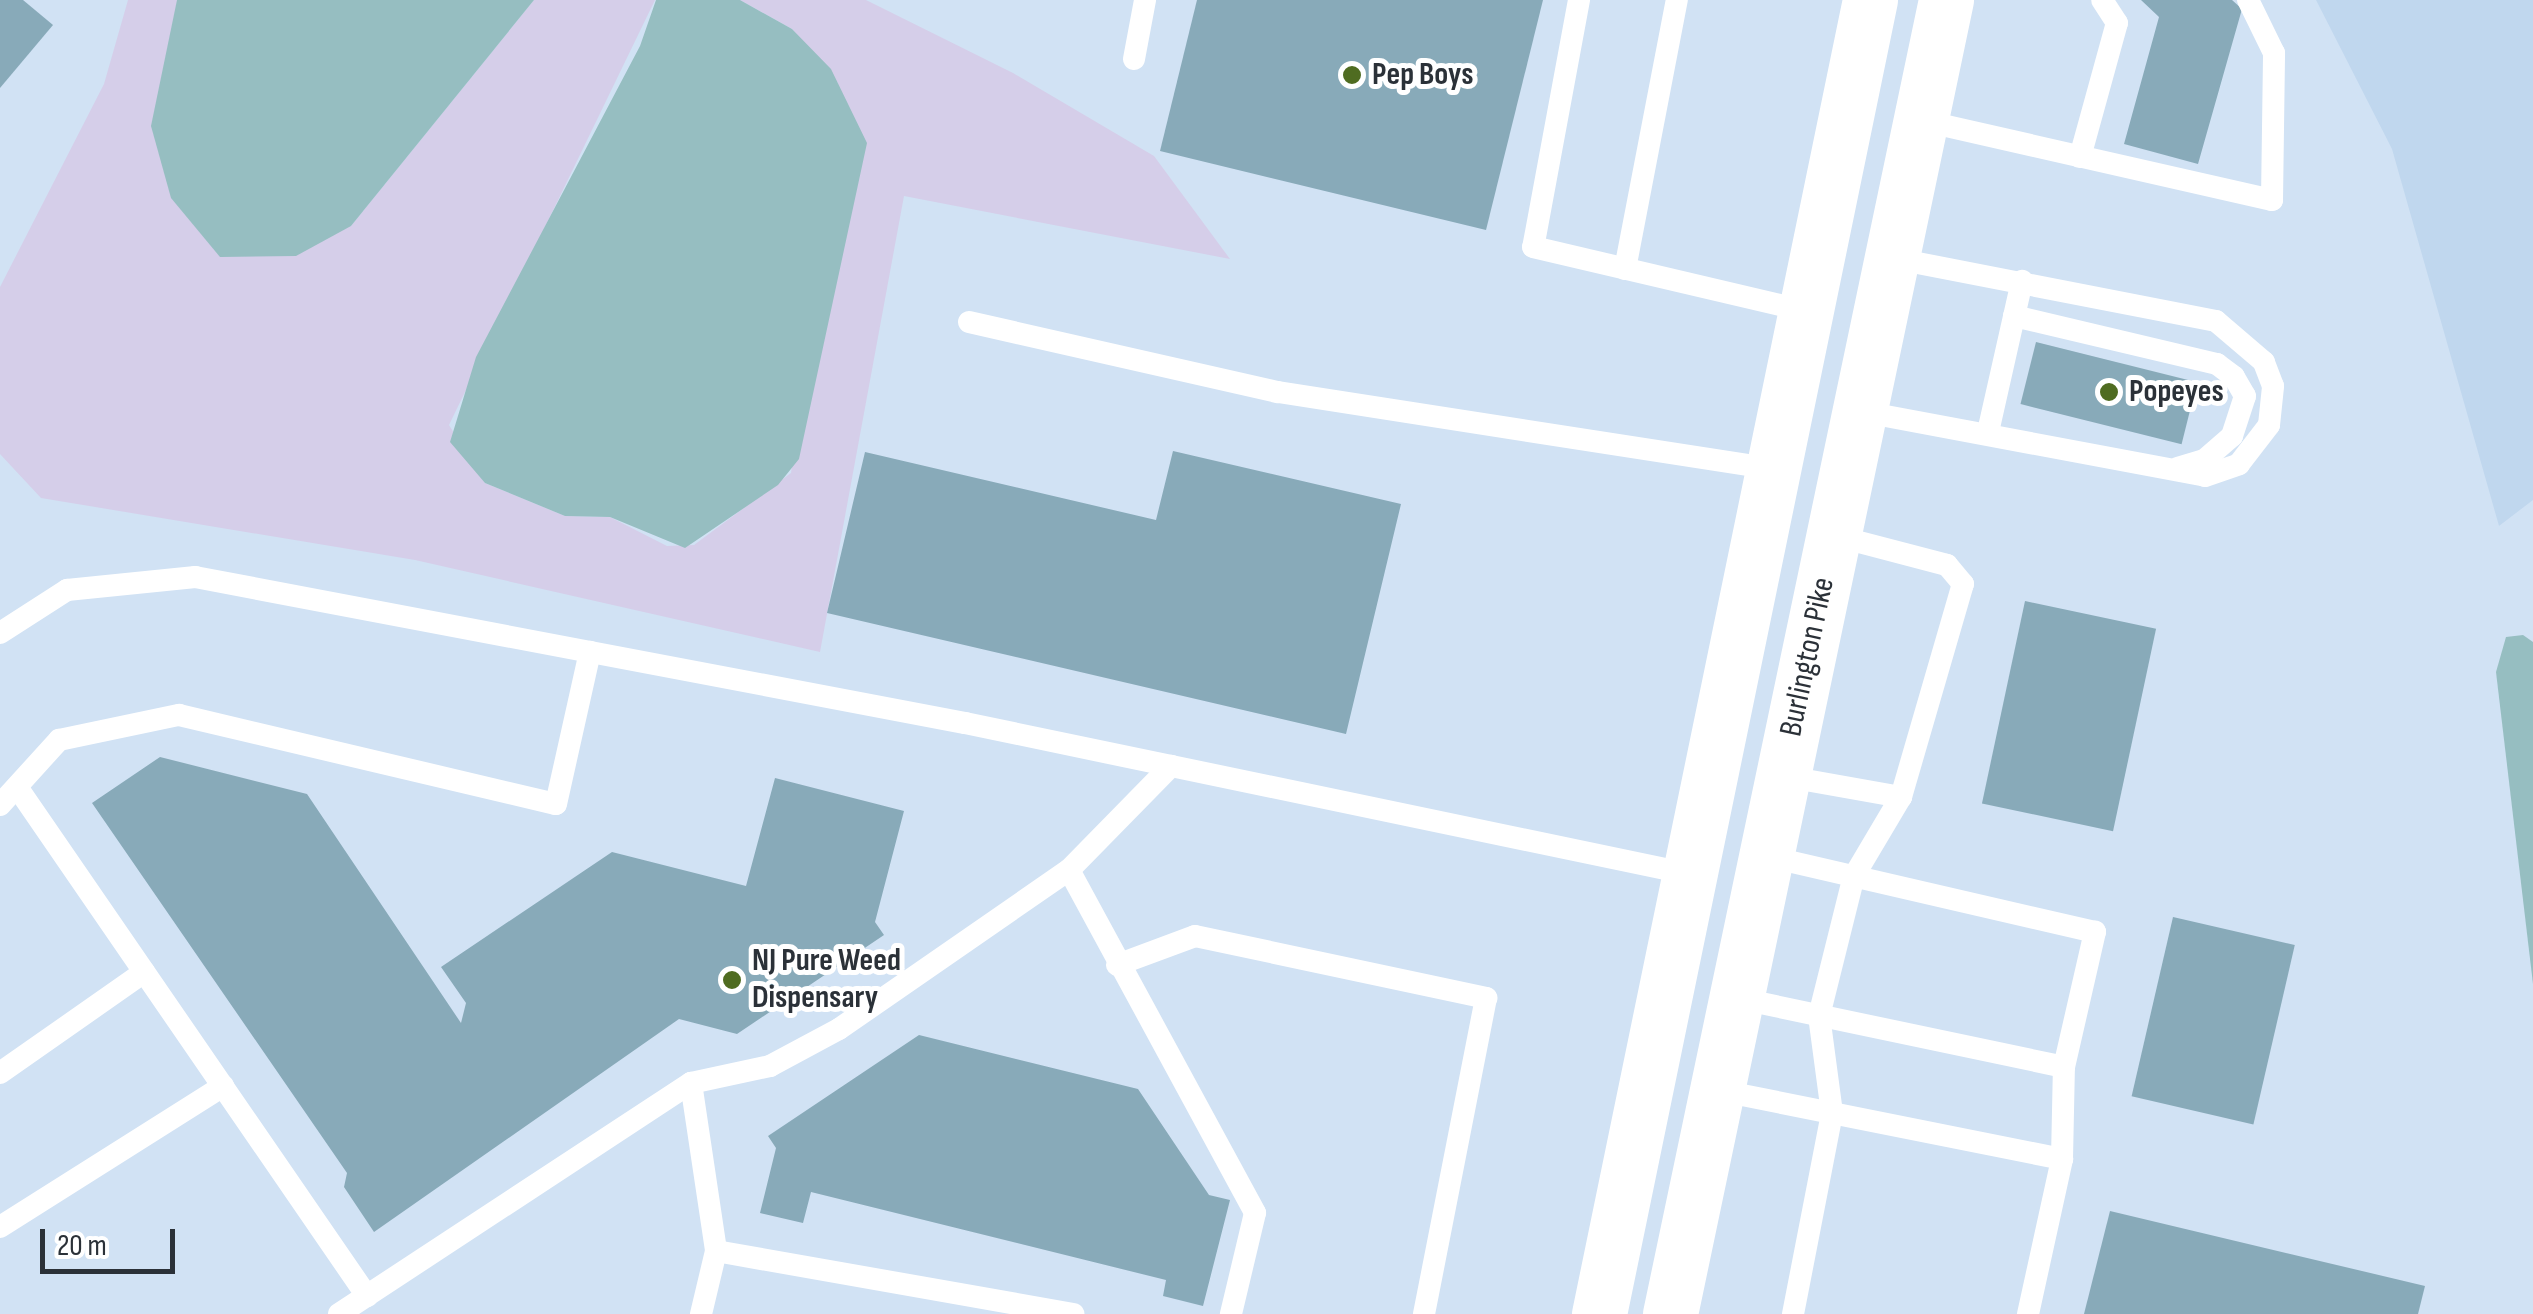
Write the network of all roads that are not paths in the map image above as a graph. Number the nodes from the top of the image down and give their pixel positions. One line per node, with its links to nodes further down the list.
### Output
1 (1145, 0): 8 (lane)
2 (1579, 0): 12 (lane)
3 (1677, 0): 12 (lane)
4 (1870, 0): 14 (highway)
5 (1946, 0): 9 (highway, Burlington Pike)
6 (2102, 0): 10 (lane)
7 (2248, 0): 10 (lane)
8 (1134, 58)
9 (1920, 120): 10 (lane); 11 (highway, Burlington Pike)
10 (2080, 157)
11 (1892, 258): 13 (lane); 17 (highway, Burlington Pike)
12 (1625, 269): 14 (lane)
13 (2022, 281): 15 (lane); 20 (lane)
14 (1806, 311): 19 (highway)
15 (2014, 316): 18 (lane); 20 (lane)
16 (968, 322): 19 (lane)
17 (1859, 411): 18 (lane); 21 (highway, Burlington Pike)
18 (1988, 432): 20 (lane)
19 (1773, 469): 31 (highway)
20 (2170, 470)
21 (1834, 535): 25 (highway, Burlington Pike); 27 (lane)
22 (2, 629): 23 (lane)
23 (590, 652): 24 (lane); 26 (lane)
24 (1170, 766): 30 (lane); 31 (lane)
25 (1783, 776): 27 (lane); 29 (highway, Burlington Pike)
26 (16, 786): 28 (lane); 34 (lane)
27 (1901, 797): 32 (lane)
28 (0, 805)
29 (1766, 856): 32 (lane); 35 (highway, Burlington Pike)
30 (1070, 870): 33 (lane); 39 (lane)
31 (1690, 874): 52 (highway)
32 (1854, 876): 36 (lane); 37 (lane)
33 (1117, 965): 50 (lane); 51 (lane)
34 (144, 972): 38 (lane); 40 (lane)
35 (1736, 998): 36 (lane); 41 (highway, Burlington Pike)
36 (1819, 1016): 37 (lane); 42 (lane)
37 (2064, 1068): 43 (lane)
38 (0, 1072)
39 (690, 1083): 45 (lane); 46 (lane)
40 (223, 1086): 44 (lane); 46 (lane)
41 (1717, 1090): 42 (lane); 53 (highway, Burlington Pike)
42 (1832, 1113): 43 (lane); 54 (lane)
43 (2062, 1159): 55 (lane)
44 (0, 1228)
45 (716, 1251): 48 (lane); 49 (lane)
46 (367, 1296): 47 (lane)
47 (340, 1314)
48 (701, 1314)
49 (1073, 1314)
50 (1231, 1314)
51 (1424, 1314)
52 (1599, 1314)
53 (1670, 1314)
54 (1792, 1314)
55 (2028, 1314)

